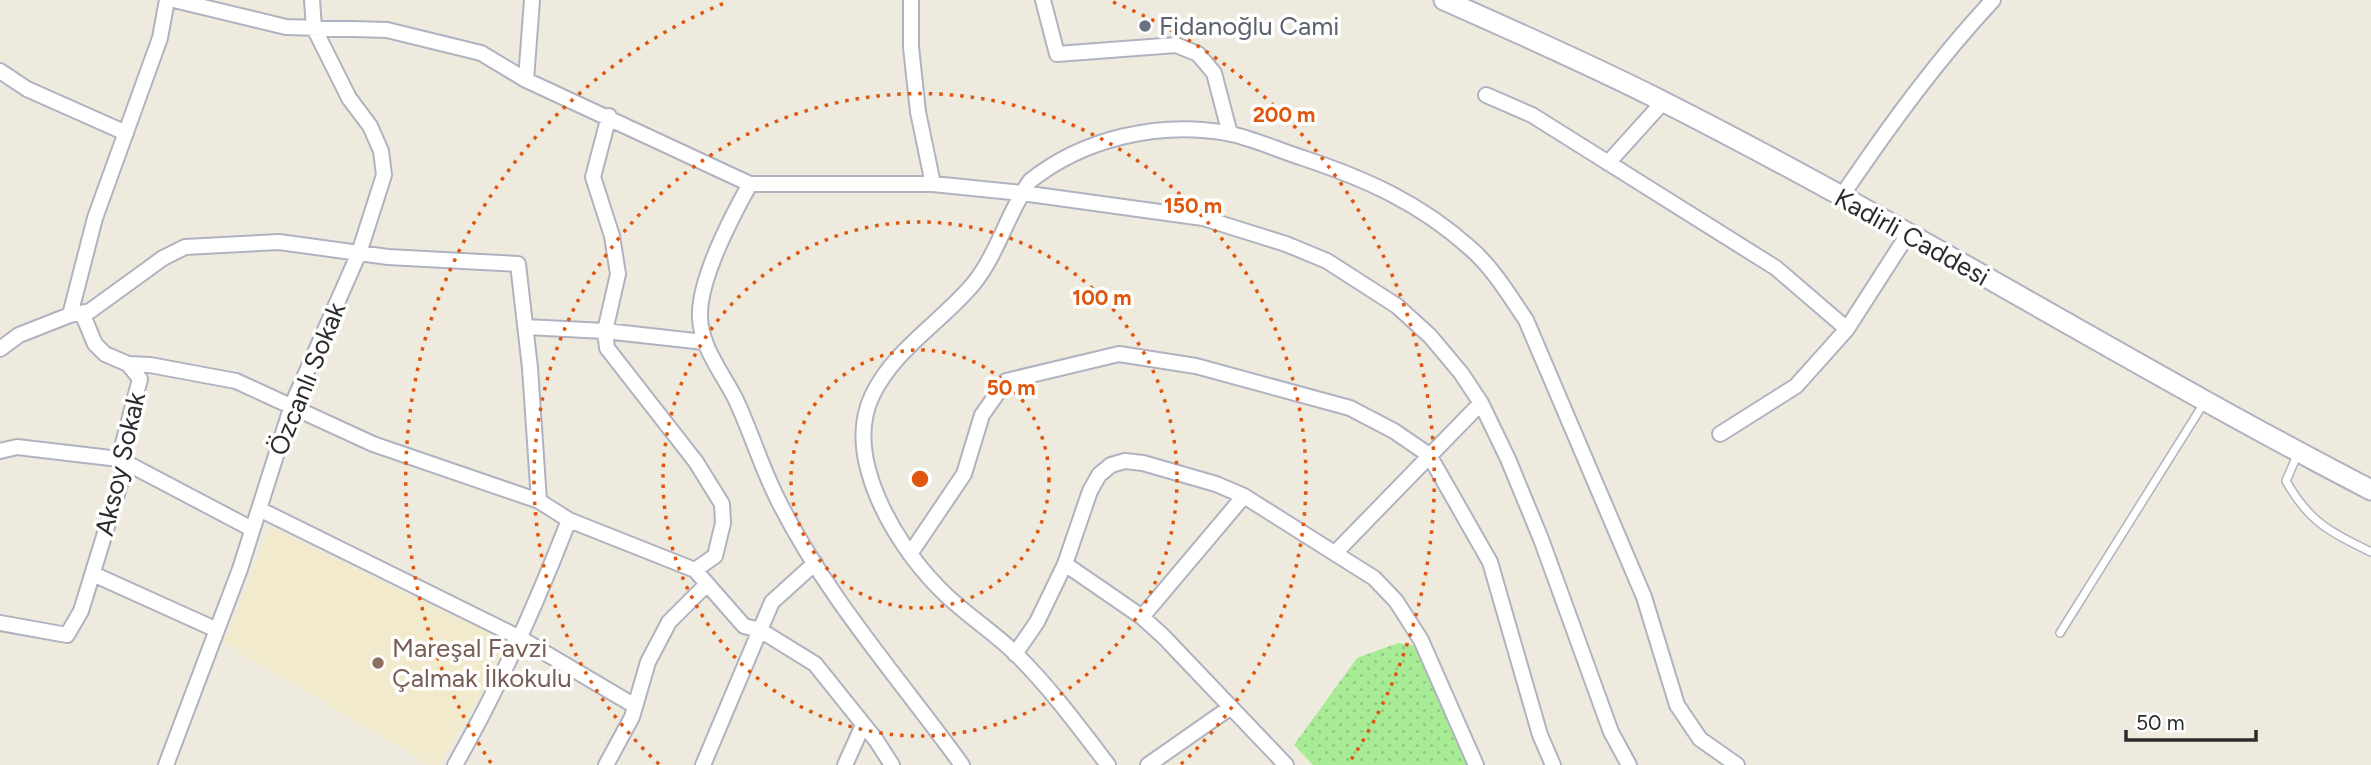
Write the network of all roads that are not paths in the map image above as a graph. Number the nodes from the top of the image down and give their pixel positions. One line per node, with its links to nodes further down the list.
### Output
1 (167, 0): 15 (street)
2 (174, 0): 9 (street)
3 (312, 0): 9 (street, Özcanlı Sokak)
4 (532, 0): 11 (street)
5 (911, 0): 19 (street)
6 (1043, 0): 16 (street)
7 (1444, 0): 13 (main road, Kadirli Caddesi)
8 (1993, 0): 21 (street)
9 (314, 28): 11 (street); 23 (street, Özcanlı Sokak)
10 (0, 71): 15 (street)
11 (526, 80): 14 (street)
12 (1486, 95): 17 (street)
13 (1663, 102): 17 (street); 21 (main road, Kadirli Caddesi)
14 (609, 116): 18 (street); 27 (street)
15 (126, 133): 24 (street)
16 (1230, 134): 20 (street); 76 (street)
17 (1608, 163): 26 (street)
18 (750, 184): 19 (street); 28 (street)
19 (933, 184): 20 (street)
20 (1022, 193): 32 (street); 47 (street)
21 (1841, 197): 22 (main road, Kadirli Caddesi)
22 (1908, 234): 26 (street); 31 (main road, Kadirli Caddesi)
23 (359, 253): 24 (street); 25 (street); 33 (street, Özcanlı Sokak)
24 (76, 314): 29 (street); 30 (street, Aksoy Sokak)
25 (526, 327): 27 (street); 41 (street)
26 (1847, 329): 34 (street)
27 (605, 331): 28 (street); 50 (street)
28 (704, 342): 48 (street)
29 (0, 349)
30 (128, 363): 33 (street); 38 (street, Aksoy Sokak)
31 (2204, 402): 36 (main road, Kadirli Caddesi); 57 (lane)
32 (1480, 403): 37 (street); 75 (street)
33 (292, 405): 41 (street); 42 (street, Özcanlı Sokak)
34 (1720, 434)
35 (0, 451): 38 (street)
36 (2299, 453): 39 (main road, Kadirli Caddesi); 46 (lane)
37 (1429, 455): 45 (street); 47 (street); 74 (street)
38 (119, 459): 44 (street); 51 (street, Aksoy Sokak)
39 (2371, 490)
40 (1244, 496): 45 (street); 49 (street); 53 (street)
41 (539, 501): 43 (street)
42 (259, 509): 44 (street, Özcanlı Sokak); 58 (street)
43 (569, 520): 50 (street); 58 (street)
44 (252, 529): 55 (street, Özcanlı Sokak)
45 (1336, 552): 73 (street)
46 (2371, 552)
47 (910, 554): 59 (street)
48 (815, 563): 56 (street); 69 (street)
49 (1065, 564): 53 (street); 59 (street)
50 (695, 570): 52 (street)
51 (93, 574): 54 (street, Aksoy Sokak); 55 (street)
52 (707, 584): 56 (street); 60 (street)
53 (1142, 617): 61 (street)
54 (0, 623)
55 (217, 630): 63 (street, Özcanlı Sokak)
56 (760, 630): 62 (street); 66 (street)
57 (2060, 633)
58 (520, 638): 60 (street); 64 (street)
59 (1016, 653): 70 (street)
60 (635, 706): 65 (street)
61 (1231, 707): 71 (street); 72 (street)
62 (863, 726): 67 (street); 68 (street)
63 (166, 765)
64 (456, 765)
65 (606, 765)
66 (703, 765)
67 (845, 765)
68 (892, 765)
69 (962, 765)
70 (1108, 765)
71 (1148, 765)
72 (1286, 765)
73 (1476, 765)
74 (1553, 765)
75 (1629, 765)
76 (1737, 765)

